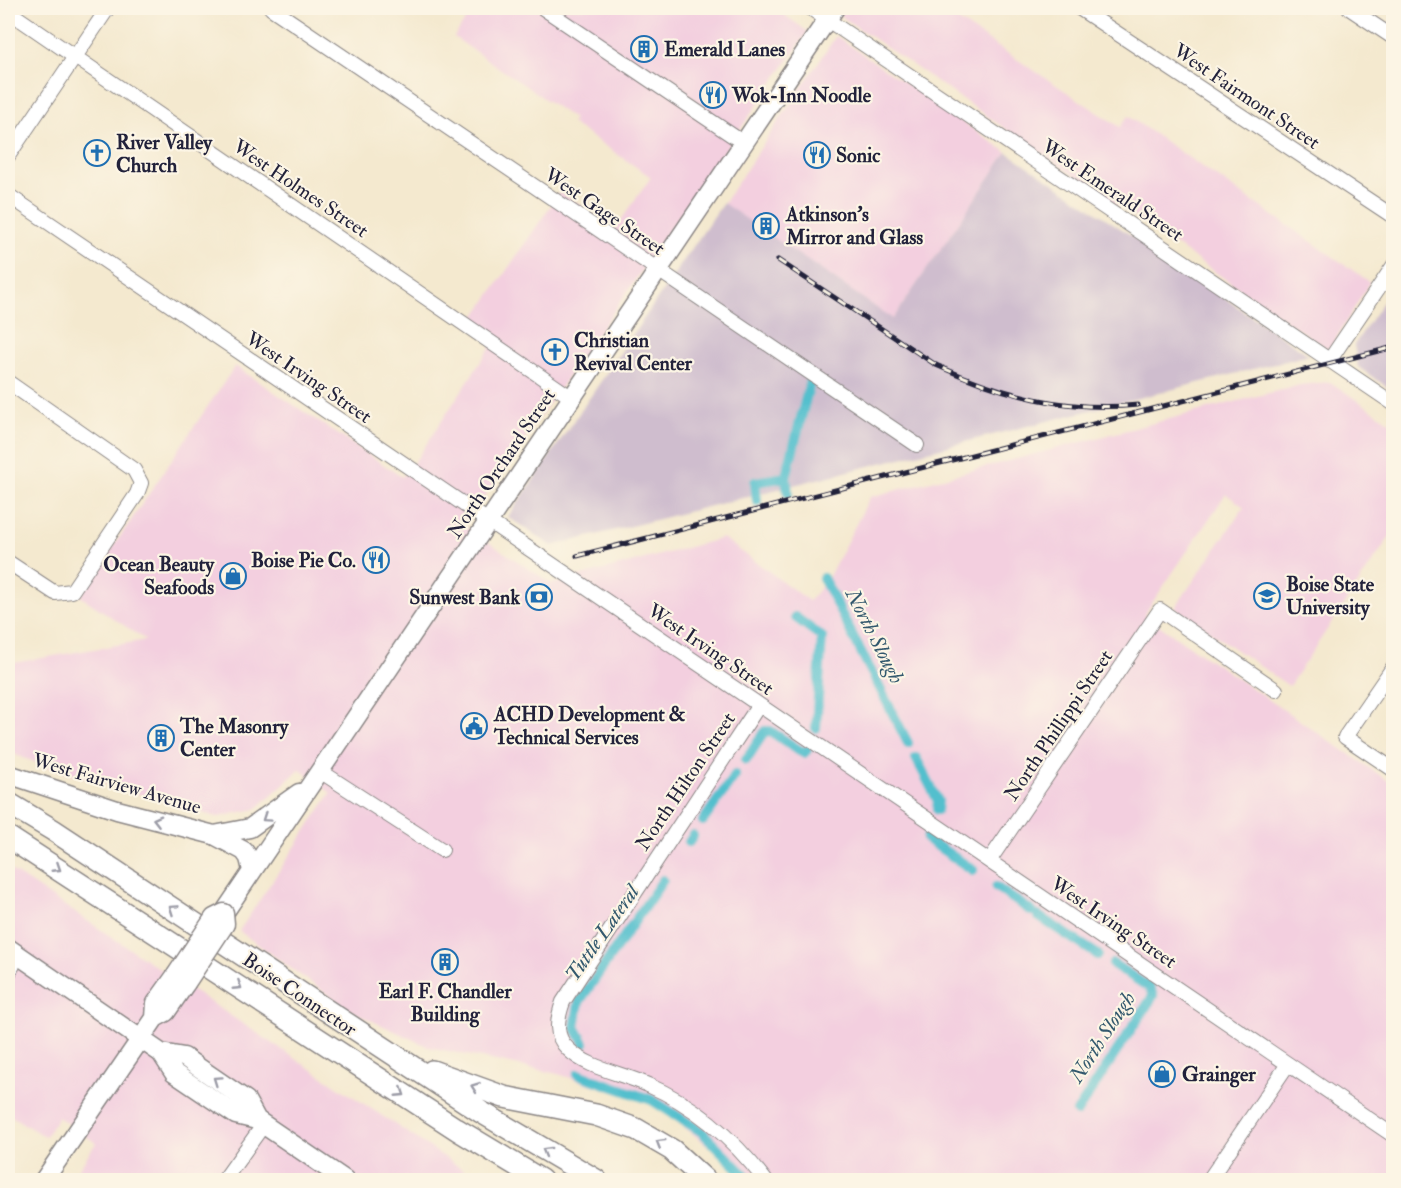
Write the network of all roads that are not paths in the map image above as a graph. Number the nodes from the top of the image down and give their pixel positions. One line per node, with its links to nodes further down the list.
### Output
1 (108, 8): 10 (street)
2 (271, 8): 16 (street, West Gage Street)
3 (543, 8): 11 (street)
4 (810, 8): 8 (street, West Emerald Street)
5 (1079, 8): 14 (street, West Fairmont Street)
6 (1349, 8): 9 (street)
7 (8, 11): 10 (street, West Holmes Street)
8 (831, 14): 11 (main road, North Orchard Street); 17 (street, West Emerald Street)
9 (1394, 38)
10 (75, 57): 12 (street); 19 (street, West Holmes Street)
11 (745, 144): 16 (main road, North Orchard Street)
12 (8, 156)
13 (8, 195): 22 (street, West Irving Street)
14 (1394, 217)
15 (1394, 265): 17 (street)
16 (658, 271): 19 (main road, North Orchard Street); 21 (street, West Gage Street)
17 (1329, 361): 20 (street, West Emerald Street)
18 (8, 382): 23 (street)
19 (572, 398): 22 (main road, North Orchard Street)
20 (1394, 404)
21 (917, 445)
22 (489, 522): 26 (street, West Irving Street); 29 (main road, North Orchard Street)
23 (8, 562)
24 (1394, 666): 27 (street)
25 (1276, 690): 34 (street, North Phillippi Street)
26 (759, 705): 34 (street, West Irving Street); 51 (street, North Hilton Street)
27 (1394, 770)
28 (8, 774): 31 (main road, West Fairview Avenue, one-way to 28)
29 (315, 778): 31 (main road, one-way to 31); 33 (street); 35 (main road, North Orchard Street)
30 (8, 802): 41 (highway, Boise Connector, one-way to 30)
31 (214, 835): 35 (main road)
32 (8, 837): 48 (highway, Boise Connector, one-way to 48)
33 (442, 850)
34 (989, 861): 42 (street, West Irving Street)
35 (252, 871): 40 (main road, North Orchard Street, bridge)
36 (8, 939): 39 (street)
37 (8, 948): 39 (main road)
38 (9, 967): 39 (main road)
39 (116, 1024): 40 (main road)
40 (140, 1040): 43 (main road); 45 (main road, North Orchard Street)
41 (397, 1058): 49 (highway, Boise Connector, one-way to 41); 50 (highway, one-way to 41)
42 (1288, 1064): 44 (street, West Irving Street); 52 (street)
43 (260, 1122): 46 (street); 47 (main road)
44 (1394, 1136)
45 (44, 1180)
46 (224, 1180)
47 (345, 1180)
48 (541, 1180)
49 (596, 1180)
50 (705, 1180)
51 (765, 1180)
52 (1209, 1180)

